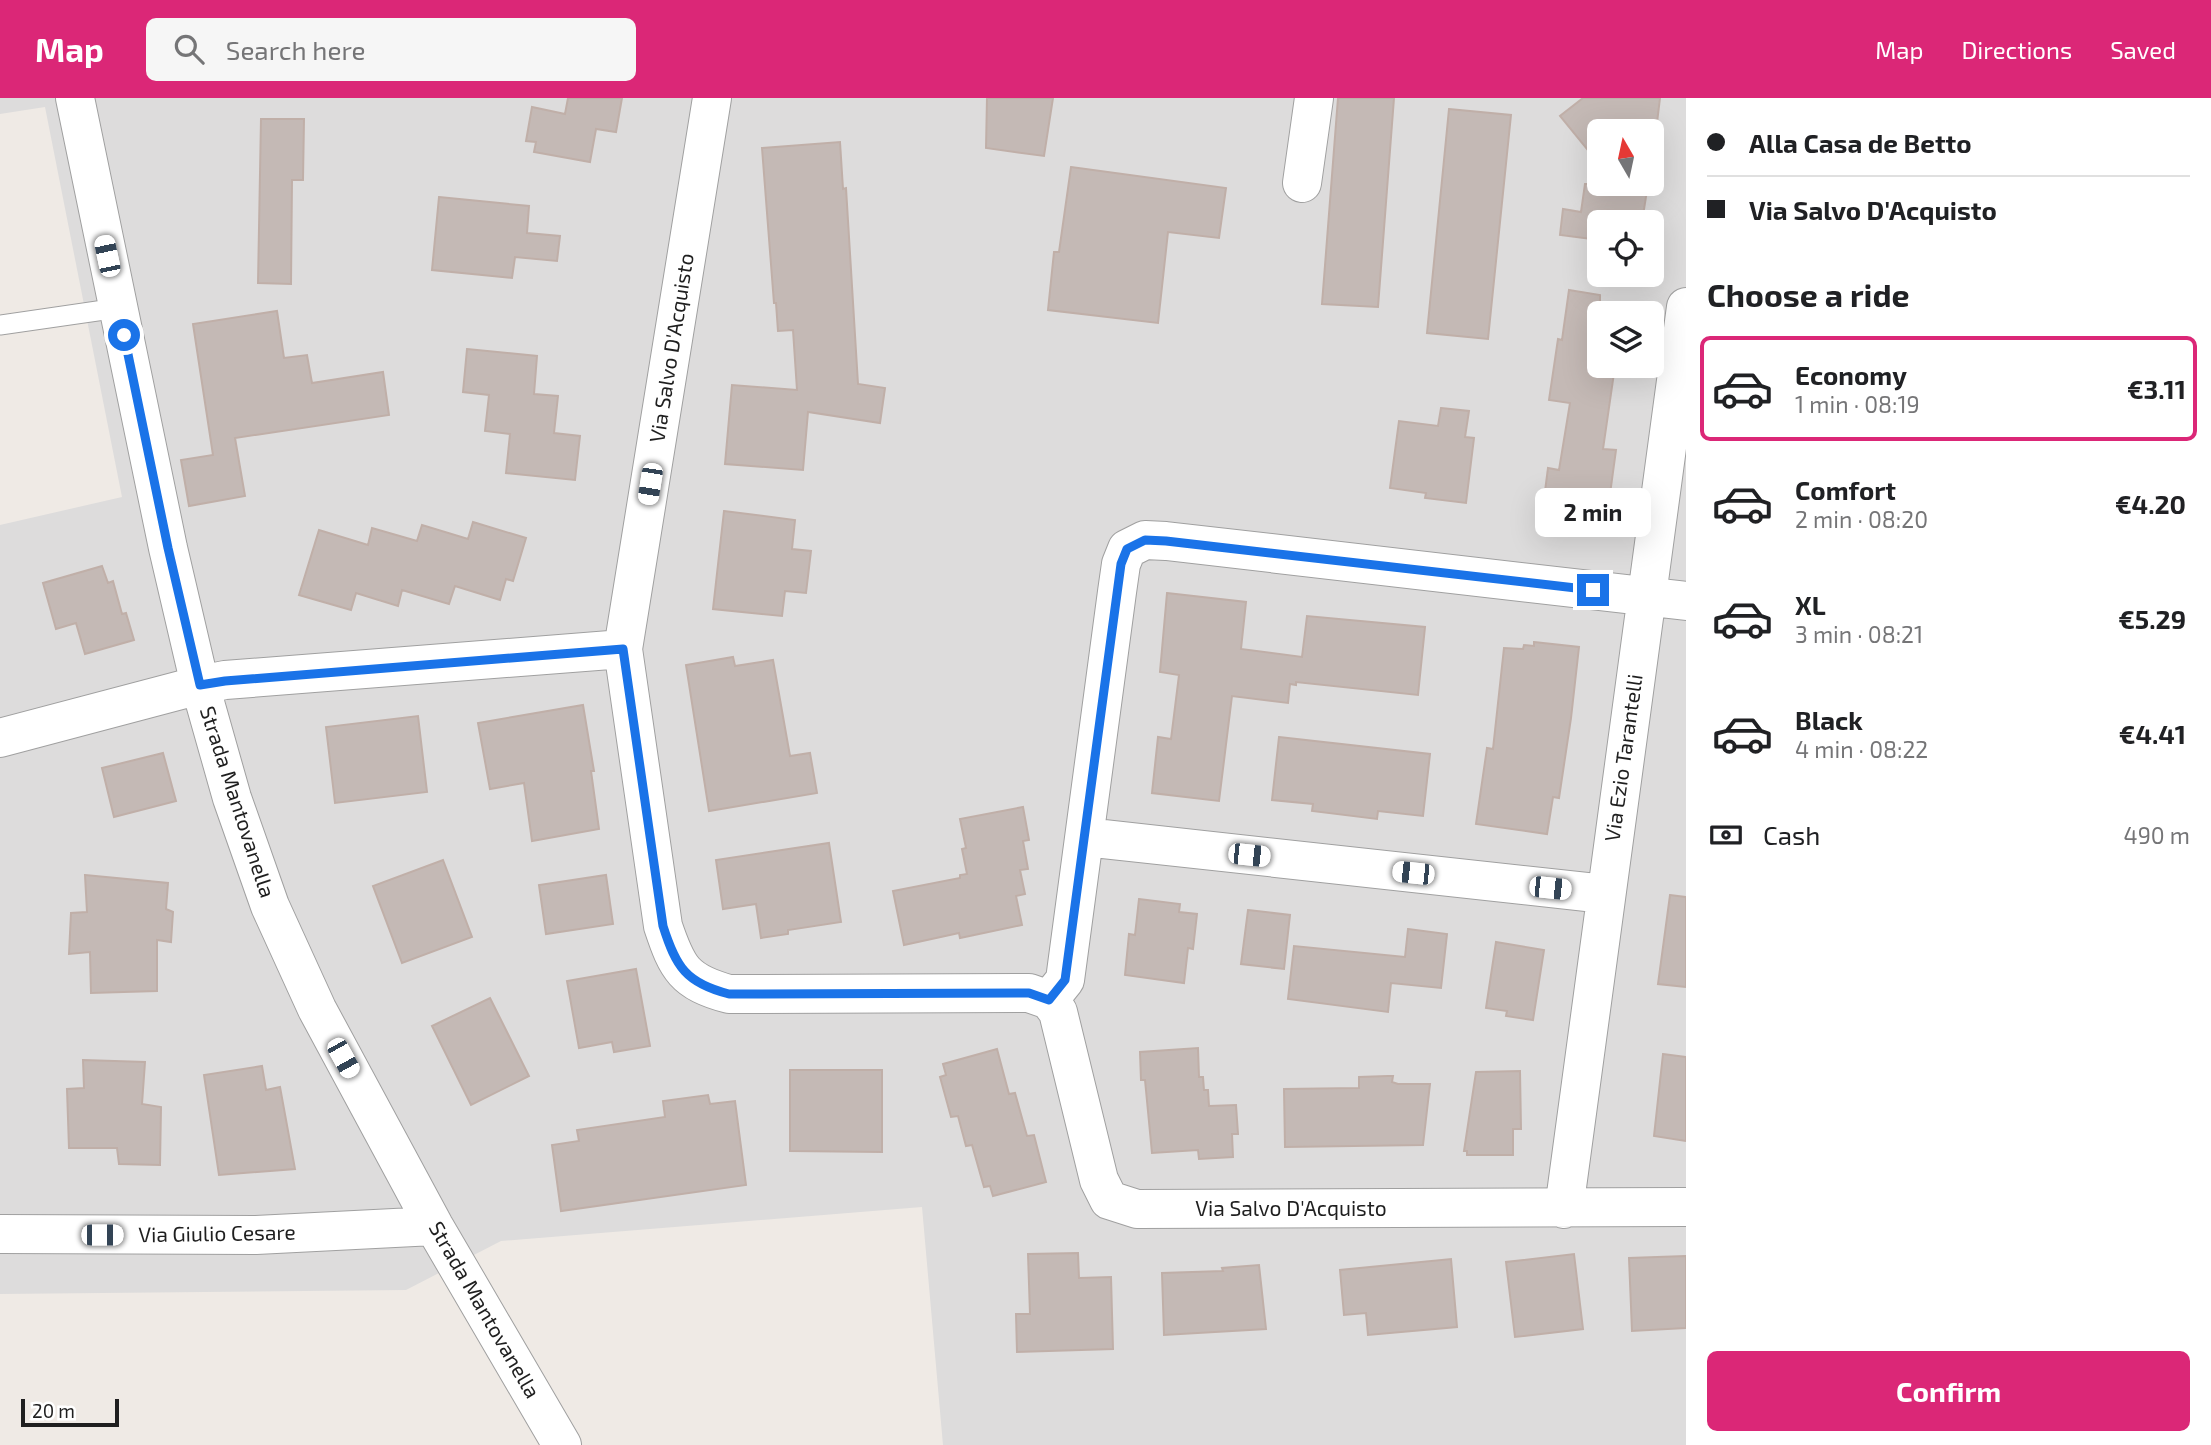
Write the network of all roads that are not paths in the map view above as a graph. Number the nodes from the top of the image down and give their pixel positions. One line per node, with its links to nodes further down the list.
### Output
1 (75, 98): 6 (street, Strada Mantovanella)
2 (712, 98): 10 (street, Via Salvo D'Acquisto)
3 (1314, 98): 4 (street)
4 (1302, 183)
5 (1686, 307): 8 (street, Via Ezio Tarantelli)
6 (118, 308): 7 (lane); 11 (street, Strada Mantovanella)
7 (0, 325)
8 (1647, 596): 9 (street); 13 (street); 14 (street, Via Ezio Tarantelli)
9 (1686, 601)
10 (623, 649): 11 (street); 15 (street, Via Salvo D'Acquisto)
11 (200, 685): 12 (street); 18 (street, Strada Mantovanella)
12 (0, 738)
13 (1085, 837): 14 (street); 15 (street)
14 (1605, 894): 17 (street, Via Ezio Tarantelli)
15 (1049, 1000): 17 (street, Via Salvo D'Acquisto)
16 (1686, 1207): 17 (street, Via Salvo D'Acquisto)
17 (1564, 1209)
18 (434, 1226): 19 (street, Via Giulio Cesare); 20 (street, Strada Mantovanella)
19 (0, 1234)
20 (562, 1445)

